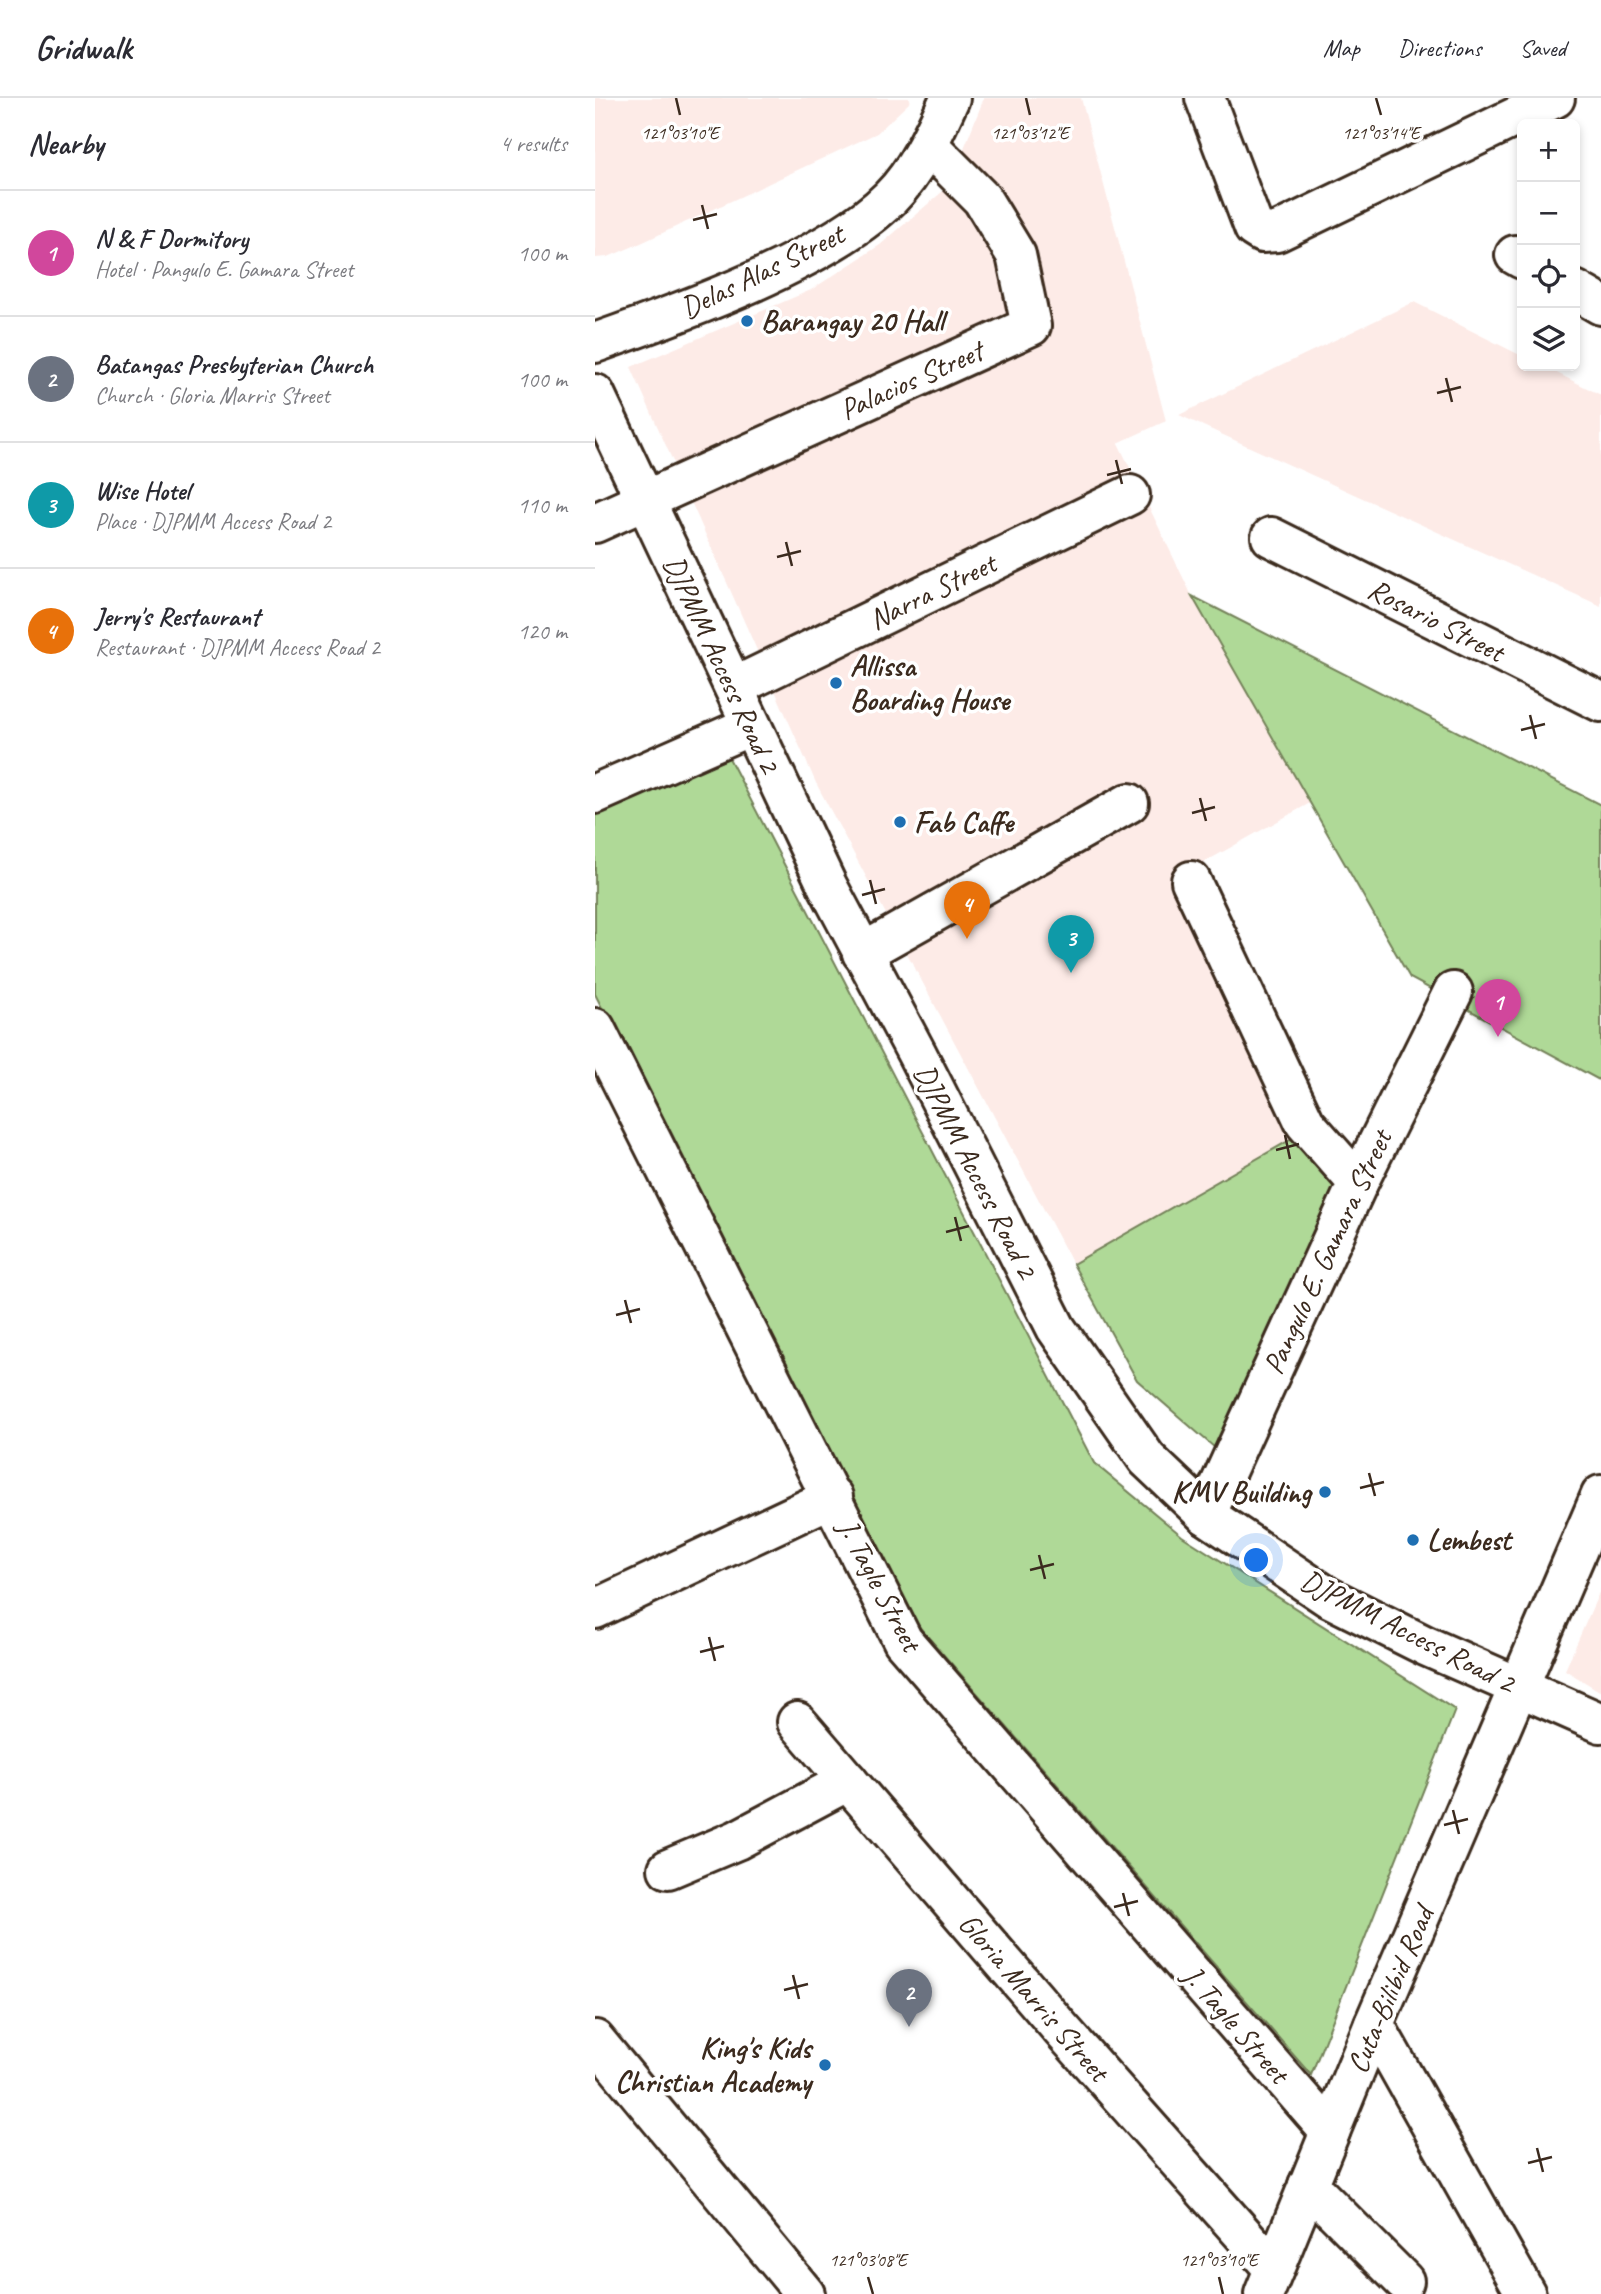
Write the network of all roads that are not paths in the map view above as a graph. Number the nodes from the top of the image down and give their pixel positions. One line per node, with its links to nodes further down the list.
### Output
1 (950, 98): 4 (street, Delas Alas Street)
2 (1205, 98): 3 (street)
3 (1555, 98)
4 (928, 145): 7 (street, Delas Alas Street); 10 (street, Palacios Street)
5 (1580, 293): 6 (street)
6 (1601, 305)
7 (595, 343)
8 (595, 394): 10 (street, DJPMM Access Road 2)
9 (1130, 495): 13 (street, Narra Street)
10 (646, 499): 11 (street, Palacios Street); 13 (street, DJPMM Access Road 2)
11 (595, 523)
12 (1271, 537): 14 (street, Rosario Street)
13 (734, 687): 15 (street, DJPMM Access Road 2)
14 (1601, 702)
15 (750, 726): 16 (street); 19 (street, DJPMM Access Road 2)
16 (595, 794)
17 (1129, 803): 19 (street)
18 (1191, 881): 22 (street)
19 (862, 953): 25 (street, DJPMM Access Road 2)
20 (1453, 992): 22 (street, Pangulo E. Gamara Street)
21 (595, 1028): 24 (street, J. Tagle Street)
22 (1358, 1182): 25 (street, Pangulo E. Gamara Street)
23 (1601, 1495): 27 (street, Cuta-Bilibid Road)
24 (833, 1497): 26 (street); 34 (street, J. Tagle Street)
25 (1206, 1515): 27 (street, DJPMM Access Road 2)
26 (595, 1609)
27 (1520, 1687): 29 (street, DJPMM Access Road 2); 32 (street, Cuta-Bilibid Road)
28 (797, 1722): 30 (street, Gloria Marris Street)
29 (1601, 1723)
30 (848, 1781): 31 (street); 36 (street, Gloria Marris Street)
31 (668, 1869)
32 (1374, 2024): 34 (street, Cuta-Bilibid Road); 39 (street)
33 (595, 2040): 38 (street)
34 (1330, 2132): 35 (street, Cuta-Bilibid Road)
35 (1308, 2185): 36 (street, Cuta-Bilibid Road); 37 (street)
36 (1269, 2281)
37 (1404, 2281)
38 (805, 2294)
39 (1526, 2294)

